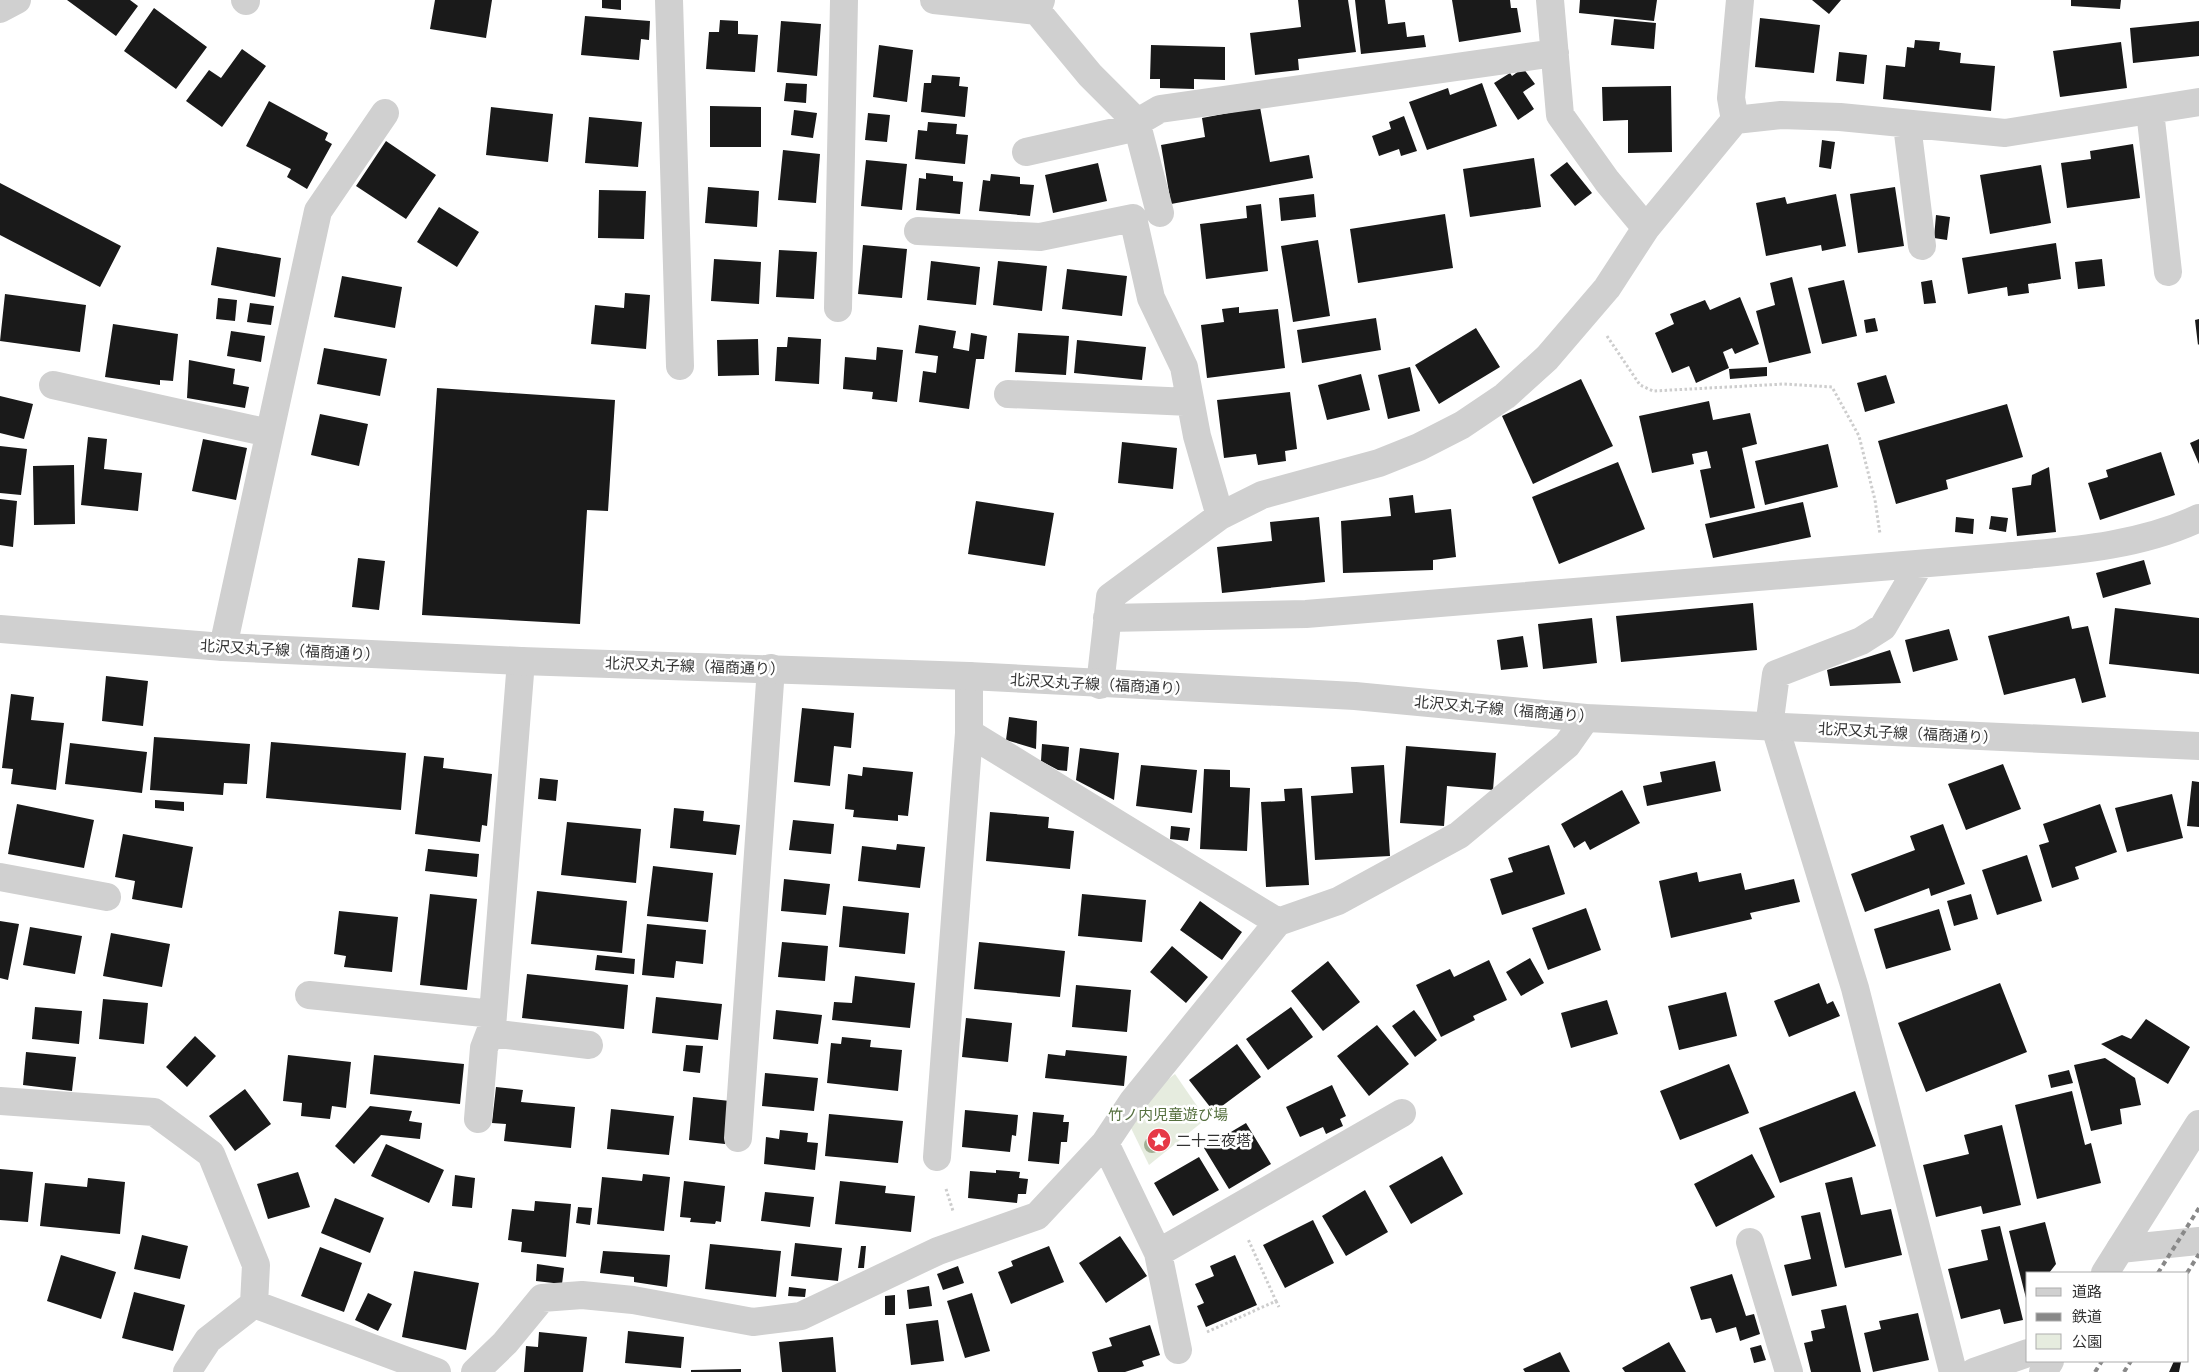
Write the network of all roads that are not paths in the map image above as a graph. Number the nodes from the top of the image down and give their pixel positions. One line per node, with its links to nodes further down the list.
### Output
1 (17, 0): 8 (street)
2 (669, 0): 23 (street)
3 (844, 0): 22 (street)
4 (934, 0): 7 (street)
5 (1550, 0): 9 (street)
6 (1740, 0): 13 (street)
7 (1039, 6): 14 (street)
8 (0, 9)
9 (1555, 53): 14 (street); 18 (street)
10 (2199, 102): 11 (street)
11 (2150, 111): 15 (street); 21 (street)
12 (385, 113): 27 (street)
13 (1735, 120): 15 (street); 18 (street)
14 (1136, 121): 16 (street); 17 (street)
15 (1907, 125): 20 (street)
16 (1026, 152)
17 (1160, 214)
18 (1646, 228): 28 (street)
19 (918, 231): 26 (street)
20 (1922, 246)
21 (2168, 272)
22 (838, 308)
23 (680, 366)
24 (53, 385): 27 (street)
25 (1008, 394): 26 (street)
26 (1190, 402): 28 (street)
27 (269, 433): 33 (street)
28 (1220, 516): 31 (street)
29 (2199, 518): 30 (street)
30 (1920, 564): 31 (street); 39 (street)
31 (1107, 618): 37 (street)
32 (0, 629): 33 (street, 北沢又丸子線（福商通り）)
33 (223, 647): 34 (street, 北沢又丸子線（福商通り）)
34 (521, 661): 35 (street, 北沢又丸子線（福商通り）); 46 (street)
35 (770, 668): 36 (street, 北沢又丸子線（福商通り）); 52 (street)
36 (969, 676): 37 (street, 北沢又丸子線（福商通り）); 40 (street)
37 (1100, 684): 38 (street, 北沢又丸子線（福商通り）)
38 (1586, 718): 39 (street, 北沢又丸子線（福商通り）); 44 (street)
39 (1772, 727): 41 (street, 北沢又丸子線（福商通り）); 67 (street)
40 (969, 733): 44 (street); 54 (street)
41 (2199, 746)
42 (0, 877): 43 (street)
43 (107, 897)
44 (1278, 922): 53 (street)
45 (309, 995): 46 (street)
46 (492, 1023): 47 (street); 50 (street)
47 (589, 1045)
48 (0, 1101): 60 (street)
49 (1402, 1113): 58 (street)
50 (478, 1119)
51 (2199, 1124): 57 (street)
52 (738, 1138)
53 (1105, 1143): 58 (street); 65 (street)
54 (937, 1157)
55 (2199, 1241): 57 (street)
56 (1750, 1242): 66 (street)
57 (2120, 1249): 59 (street)
58 (1158, 1254): 61 (street)
59 (2106, 1272)
60 (254, 1304): 63 (street); 64 (street)
61 (1177, 1348)
62 (2026, 1354): 68 (street)
63 (187, 1372)
64 (437, 1372)
65 (475, 1372)
66 (1789, 1372)
67 (1953, 1372)
68 (1974, 1372)

